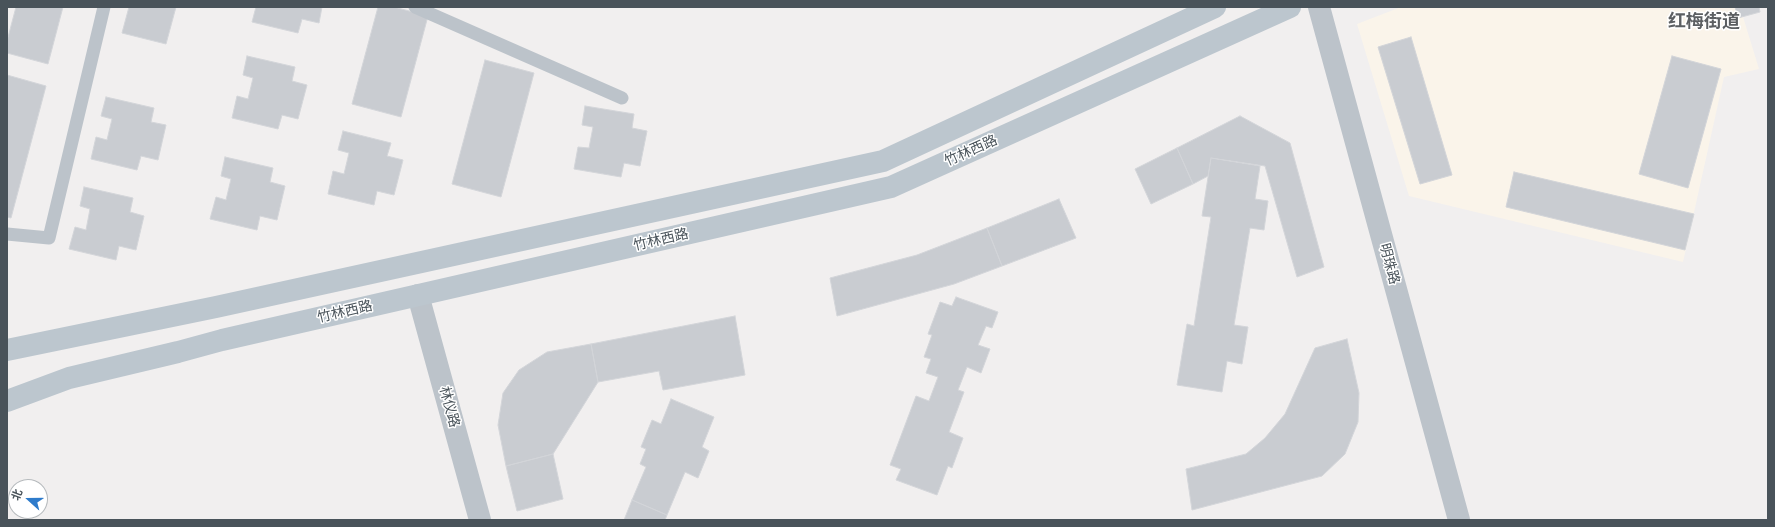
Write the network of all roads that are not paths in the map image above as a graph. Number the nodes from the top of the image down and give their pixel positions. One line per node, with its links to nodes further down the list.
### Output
1 (104, 7): 7 (lane)
2 (416, 7): 6 (lane)
3 (1215, 7): 9 (main road, 竹林西路)
4 (1290, 7): 8 (main road, 竹林西路)
5 (1319, 7): 12 (street, 明珠路)
6 (622, 98)
7 (7, 234)
8 (418, 295): 10 (main road, 竹林西路); 11 (street, 林仪路)
9 (7, 350)
10 (7, 401)
11 (480, 520)
12 (1459, 520)

